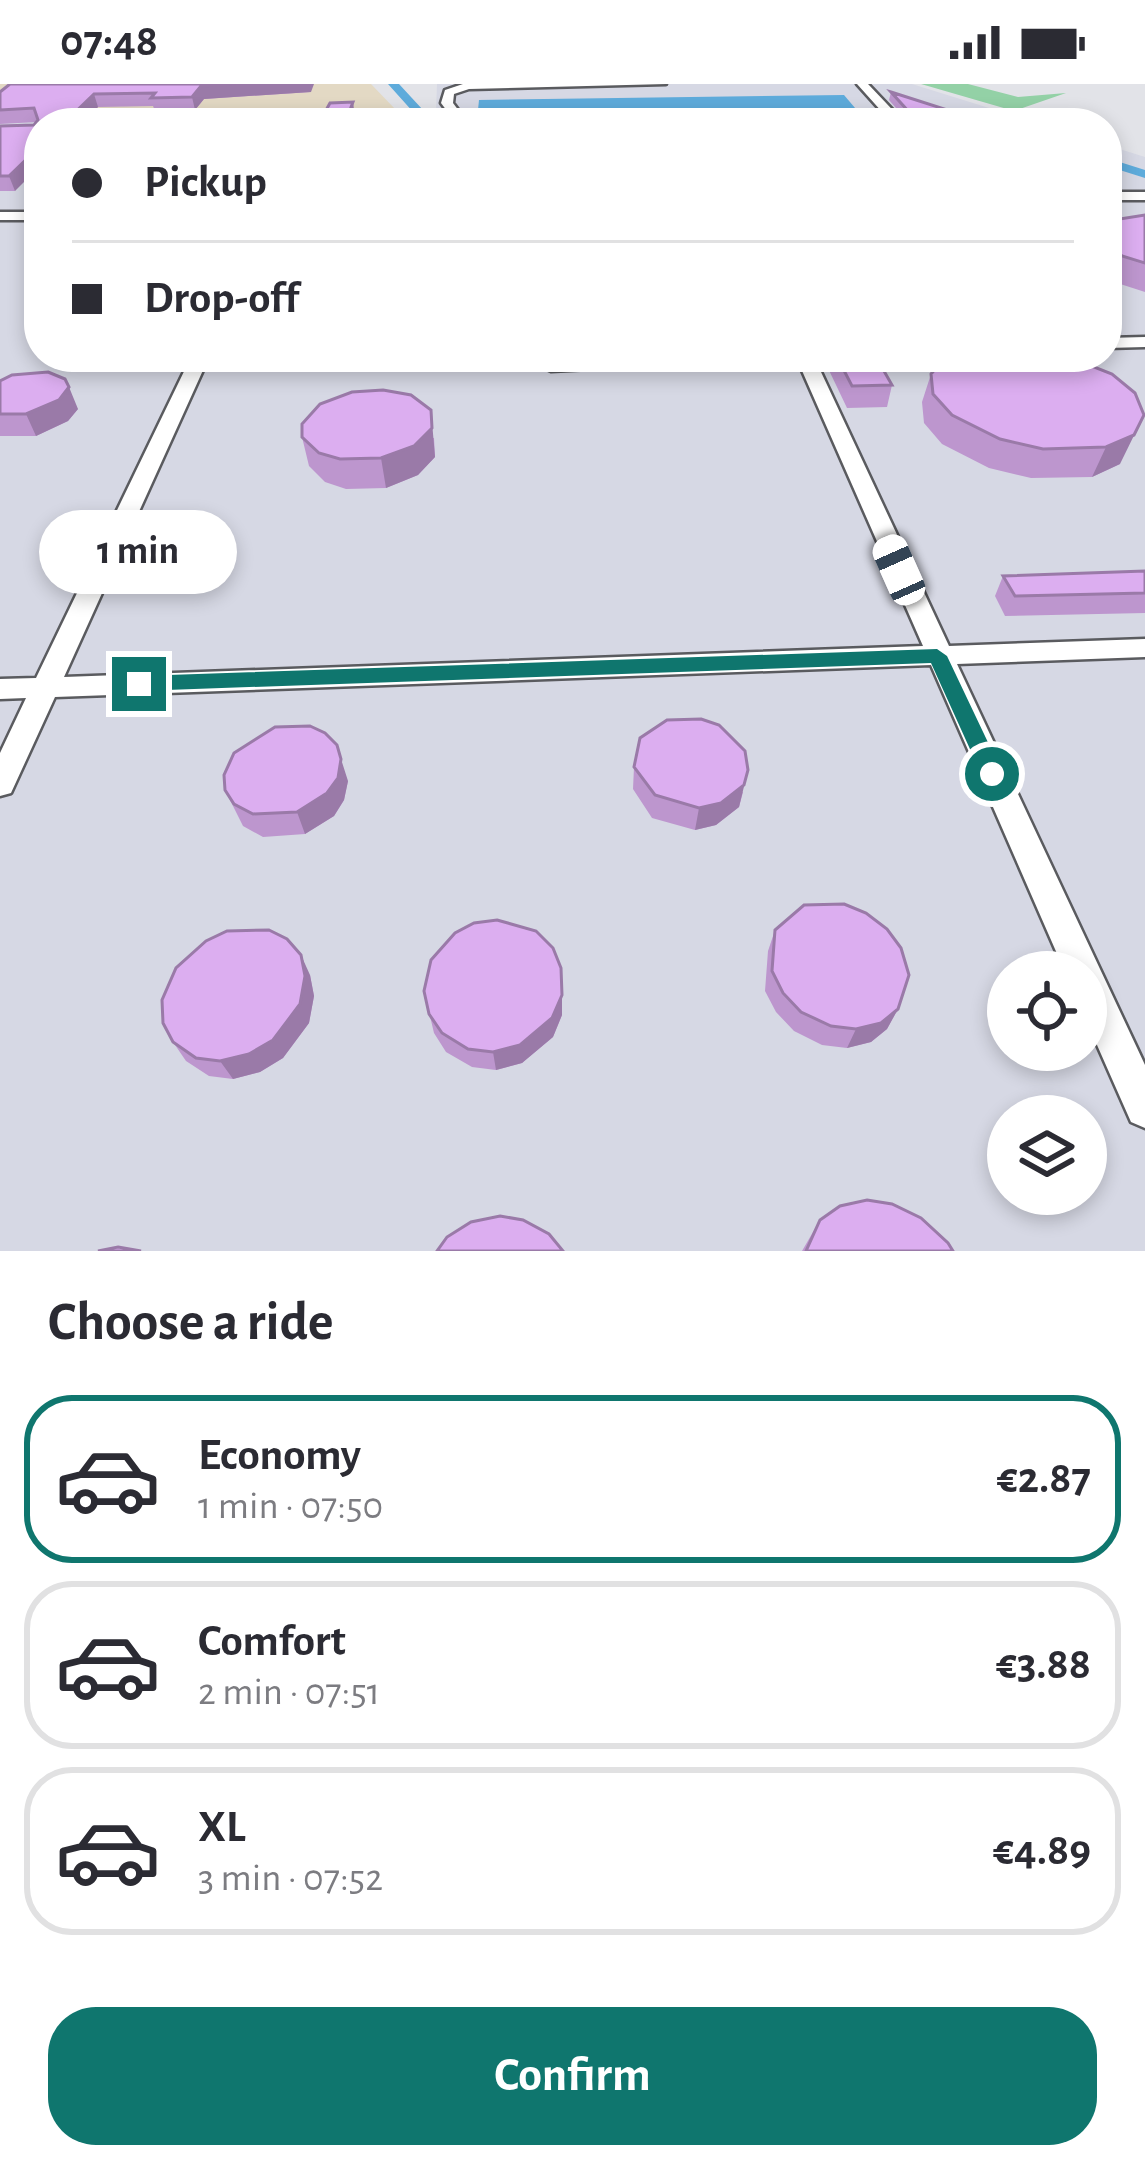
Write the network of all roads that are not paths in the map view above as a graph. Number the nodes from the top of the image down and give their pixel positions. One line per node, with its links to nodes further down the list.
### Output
1 (661, 84): 3 (lane)
2 (862, 84): 4 (lane)
3 (451, 108)
4 (884, 108)
5 (193, 372): 9 (lane)
6 (812, 372): 8 (lane)
7 (1145, 648): 8 (lane)
8 (937, 656): 9 (lane); 12 (lane)
9 (45, 687): 10 (lane); 11 (lane)
10 (0, 688)
11 (0, 784)
12 (1073, 951)
13 (1107, 1026): 14 (lane)
14 (1145, 1108)

